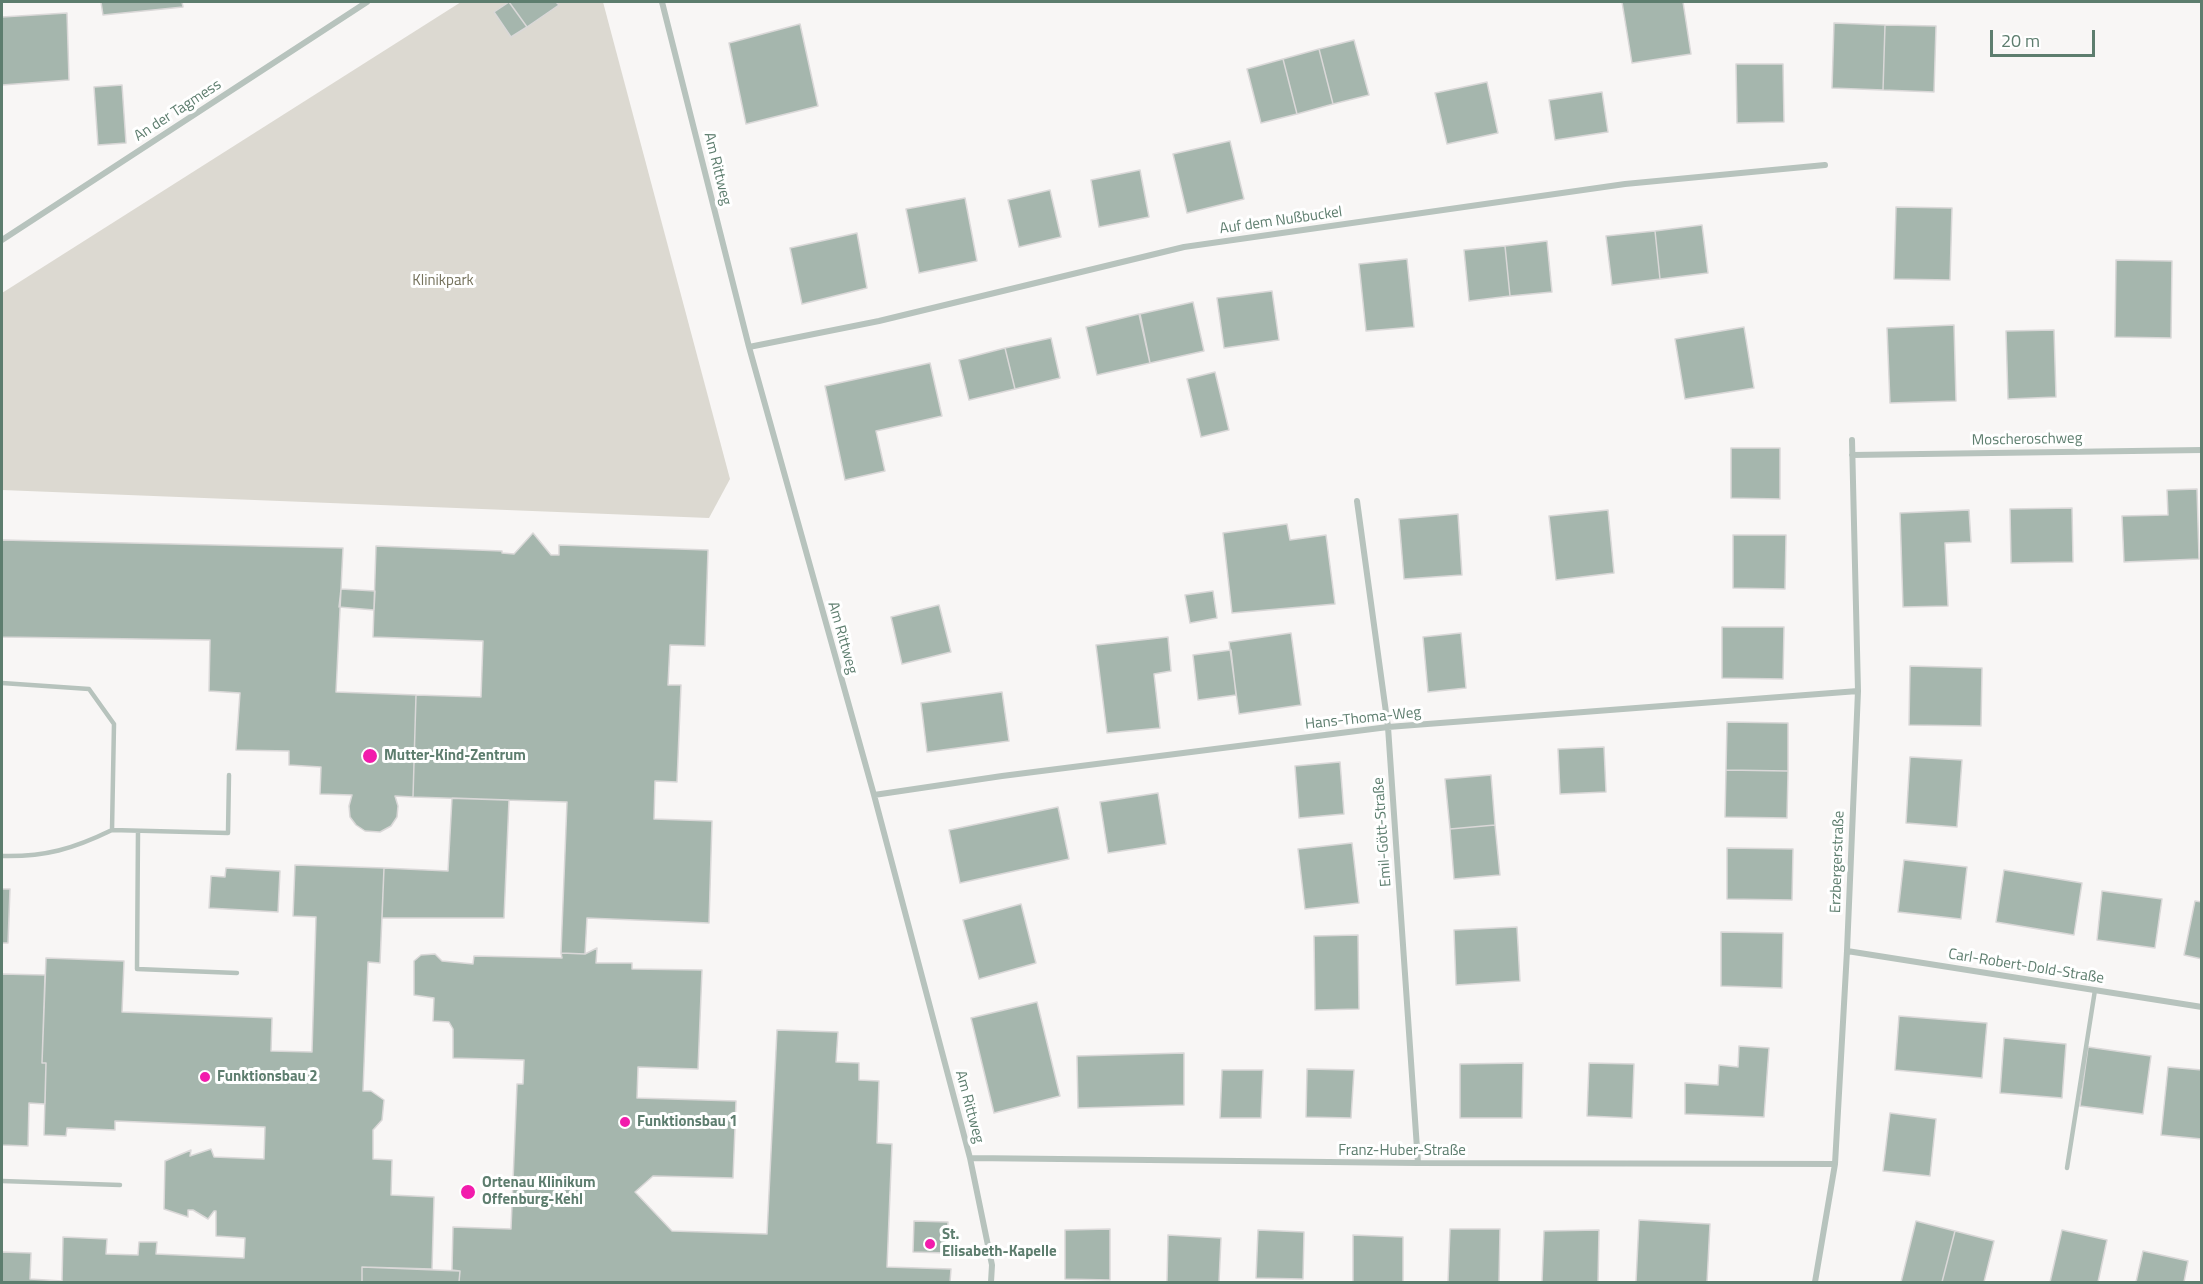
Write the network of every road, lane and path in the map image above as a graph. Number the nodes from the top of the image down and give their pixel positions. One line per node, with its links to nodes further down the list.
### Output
1 (367, 2): 4 (street, An der Tagmess)
2 (662, 2): 5 (street, Am Rittweg)
3 (1825, 165): 5 (street, Auf dem Nußbuckel)
4 (2, 240)
5 (749, 347): 14 (street, Am Rittweg)
6 (1852, 440): 8 (street, Erzbergerstraße)
7 (2202, 450): 8 (street, Moscheroschweg)
8 (1852, 455): 11 (street, Erzbergerstraße)
9 (1357, 501): 12 (street, Emil-Gött-Straße)
10 (2, 683): 15 (lane)
11 (1858, 691): 12 (street, Hans-Thoma-Weg); 18 (street, Erzbergerstraße)
12 (1388, 727): 14 (street, Hans-Thoma-Weg); 23 (street, Emil-Gött-Straße)
13 (229, 775): 16 (lane)
14 (874, 795): 22 (street, Am Rittweg)
15 (112, 830): 16 (lane); 17 (lane)
16 (138, 831): 19 (lane)
17 (2, 856)
18 (1846, 951): 20 (street, Carl-Robert-Dold-Straße); 24 (street, Erzbergerstraße)
19 (237, 973)
20 (2095, 990): 21 (street, Carl-Robert-Dold-Straße); 25 (lane)
21 (2202, 1007)
22 (970, 1158): 23 (street, Franz-Huber-Straße); 28 (street, Am Rittweg)
23 (1418, 1163): 24 (street, Franz-Huber-Straße)
24 (1834, 1164): 29 (street, Erzbergerstraße)
25 (2067, 1168)
26 (2, 1180): 27 (lane)
27 (120, 1185)
28 (992, 1282)
29 (1815, 1282)

